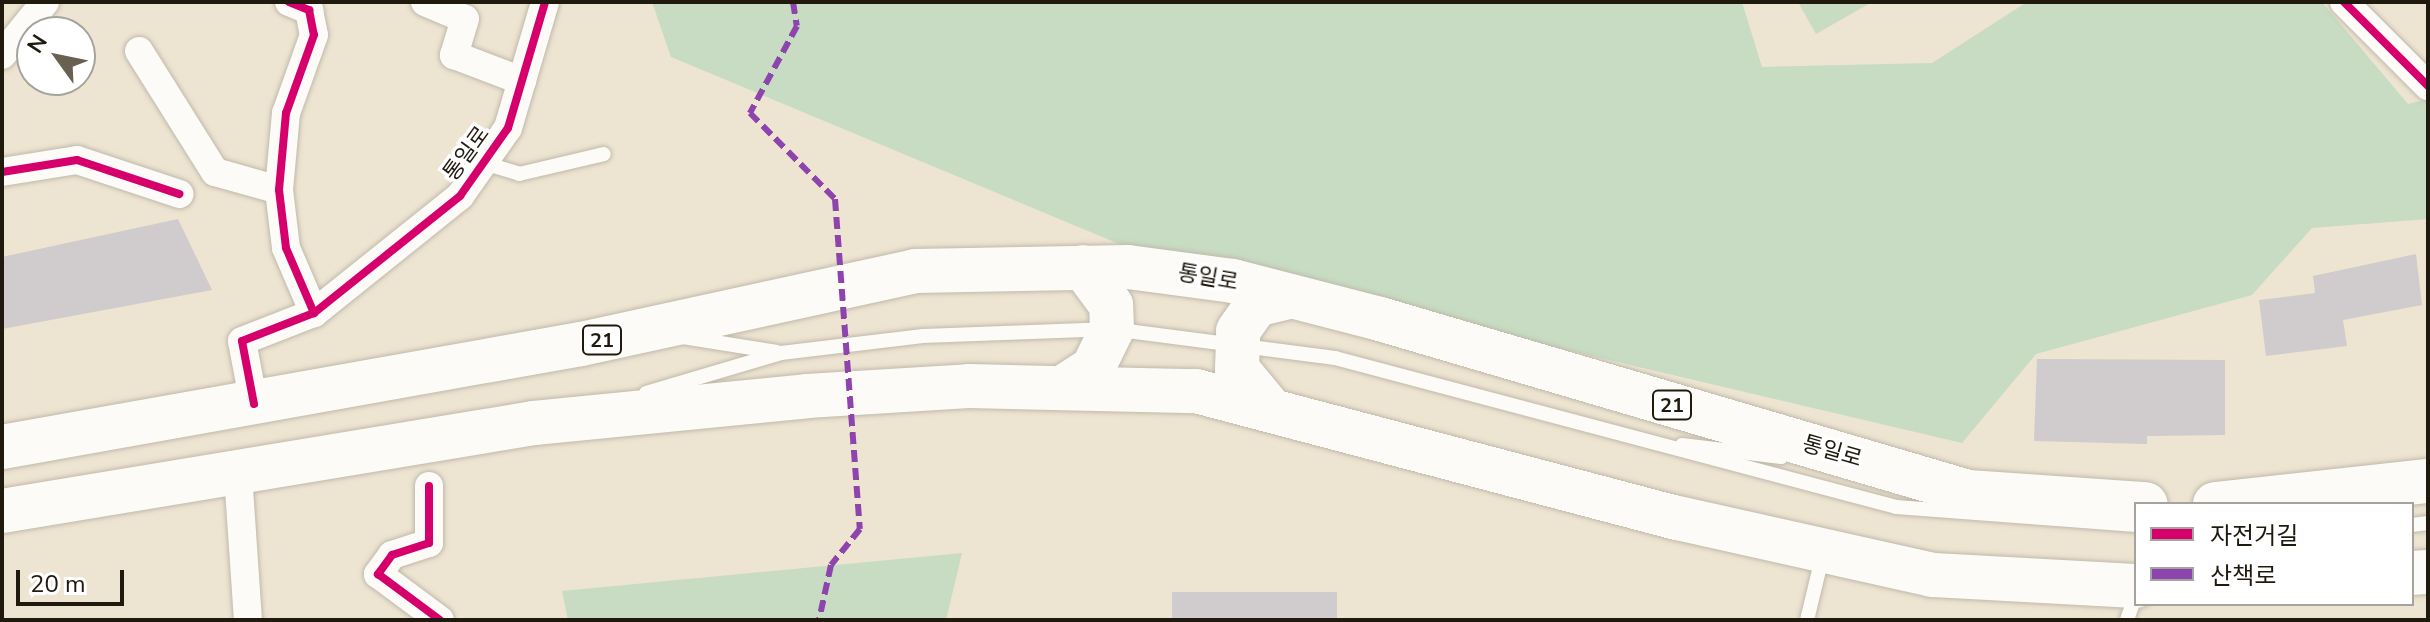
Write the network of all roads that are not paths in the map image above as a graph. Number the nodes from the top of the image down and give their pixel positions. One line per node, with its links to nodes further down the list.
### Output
1 (45, 2): 7 (street)
2 (289, 2): 13 (street)
3 (425, 2): 8 (street)
4 (545, 2): 8 (street, 통일로)
5 (2344, 2): 9 (street)
6 (139, 51): 13 (street)
7 (2, 55)
8 (522, 81): 11 (street, 통일로)
9 (2428, 86)
10 (604, 154): 11 (lane, 통일로)
11 (484, 163): 17 (street, 통일로)
12 (2, 172): 14 (street)
13 (279, 190): 17 (street)
14 (179, 194)
15 (1083, 267): 16 (main road, 통일로 / 21); 18 (main road); 19 (main road, 통일로 / 21)
16 (1291, 296): 20 (main road); 28 (main road, 통일로 / 21)
17 (314, 313): 23 (street, 통일로)
18 (1112, 329): 20 (lane); 21 (lane); 22 (main road)
19 (643, 331): 21 (lane); 23 (main road, 통일로 / 21)
20 (1237, 342): 24 (main road); 26 (lane)
21 (781, 353): 25 (lane)
22 (1062, 388): 24 (main road); 25 (main road)
23 (254, 404): 27 (main road, 통일로 / 21)
24 (1267, 405): 37 (main road)
25 (534, 423): 29 (main road)
26 (1634, 438): 28 (lane); 36 (lane)
27 (2, 447)
28 (1902, 472): 33 (main road, 통일로 / 21)
29 (238, 474): 34 (main road); 40 (street)
30 (429, 486): 41 (street)
31 (2427, 492): 32 (main road); 35 (lane)
32 (2250, 502)
33 (2134, 503)
34 (2, 511)
35 (2414, 521)
36 (2134, 525)
37 (1824, 551): 38 (main road); 42 (lane)
38 (2134, 586)
39 (2134, 600): 43 (lane)
40 (248, 620)
41 (440, 620)
42 (1807, 620)
43 (2127, 620)

